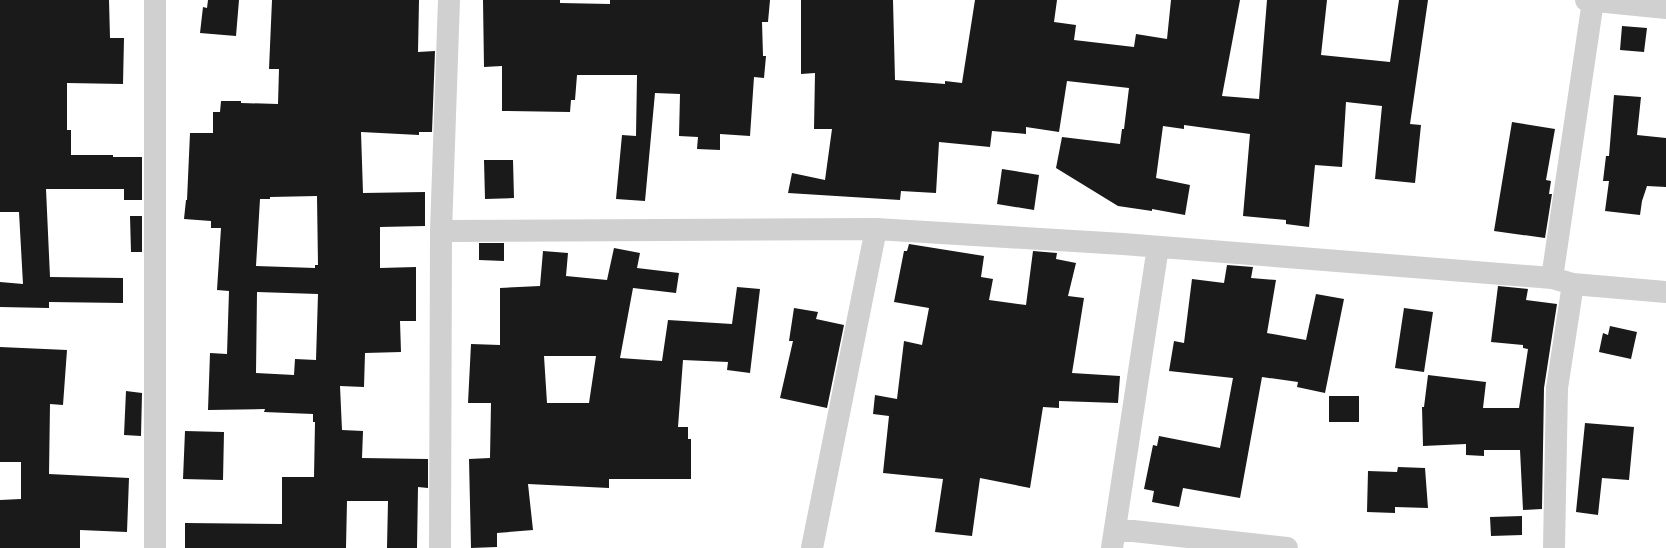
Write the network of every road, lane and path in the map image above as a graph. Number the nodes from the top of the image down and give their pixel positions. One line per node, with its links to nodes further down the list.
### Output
1 (155, 0): 13 (street)
2 (449, 0): 7 (street)
3 (1589, 1): 4 (street); 9 (street)
4 (1634, 3): 5 (street)
5 (1666, 8)
6 (876, 229): 7 (street); 8 (street); 15 (street)
7 (441, 231): 14 (street)
8 (1158, 247): 9 (street); 12 (street)
9 (1552, 278): 10 (street)
10 (1573, 284): 11 (street); 17 (street)
11 (1666, 292)
12 (1114, 538): 16 (street)
13 (155, 548)
14 (440, 548)
15 (812, 548)
16 (1287, 548)
17 (1554, 548)

